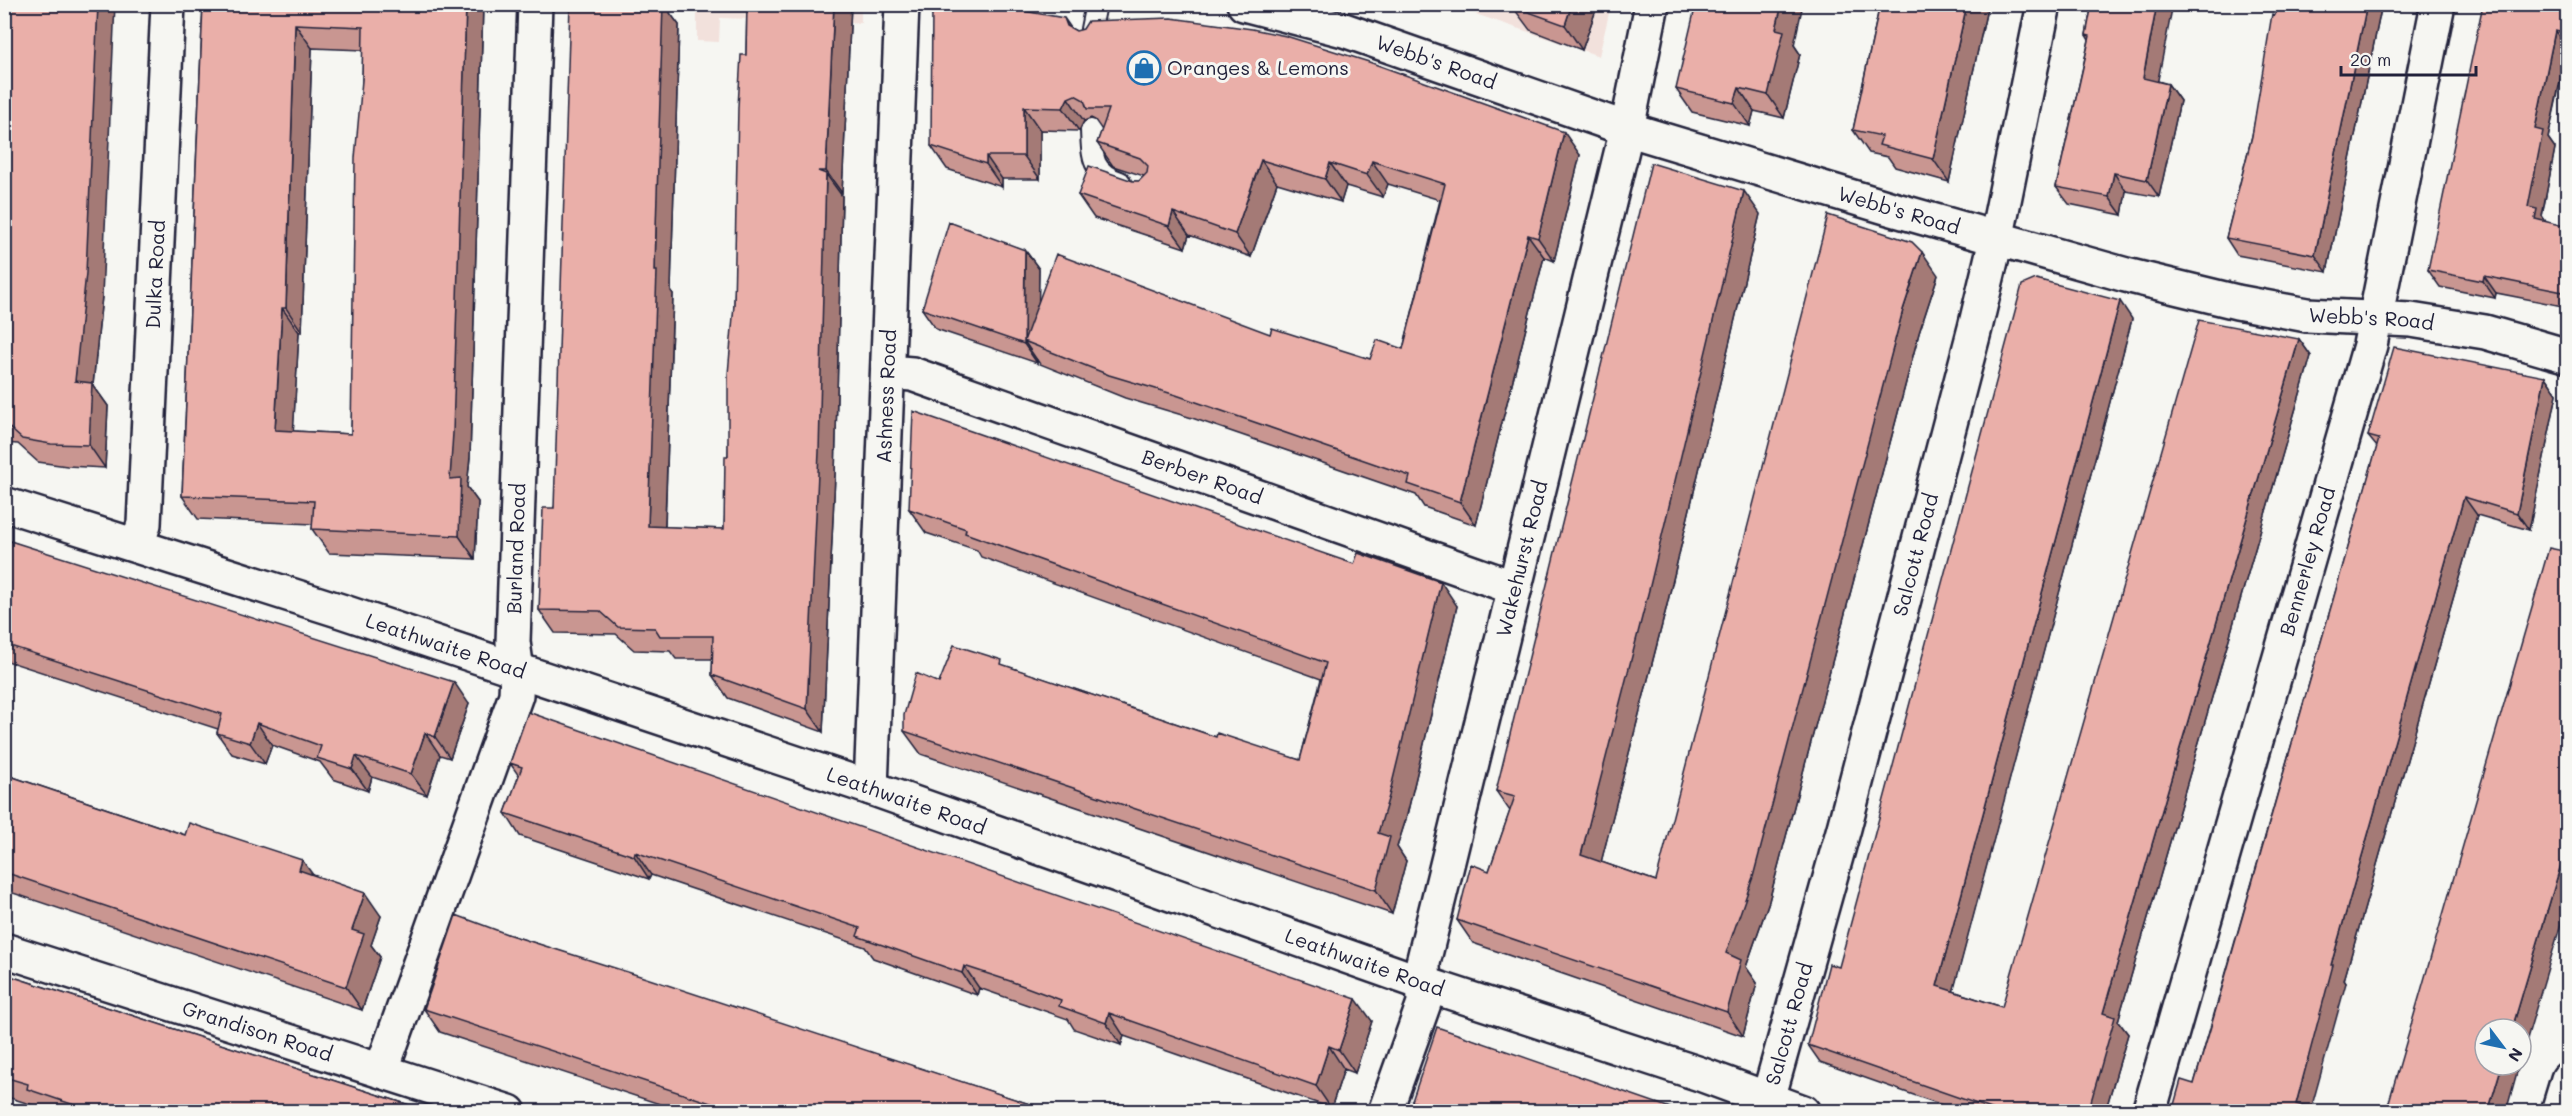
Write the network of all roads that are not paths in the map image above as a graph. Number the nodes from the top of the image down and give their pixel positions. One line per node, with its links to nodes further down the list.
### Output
1 (168, 4): 18 (street, Dulka Road)
2 (535, 4): 20 (street, Burland Road)
3 (902, 4): 16 (street, Ashness Road)
4 (1096, 4): 9 (lane)
5 (1652, 4): 10 (street, Wakehurst Road)
6 (2044, 4): 13 (street, Salcott Road)
7 (2438, 4): 14 (street, Bennerley Road)
8 (1258, 6): 10 (street, Webb's Road)
9 (1092, 42)
10 (1627, 129): 13 (street, Webb's Road); 19 (street, Wakehurst Road)
11 (1091, 130): 12 (lane)
12 (1140, 188)
13 (1996, 240): 14 (street, Webb's Road); 26 (street, Salcott Road)
14 (2375, 320): 15 (street, Webb's Road); 30 (street, Bennerley Road)
15 (2568, 356)
16 (888, 372): 19 (street, Berber Road); 21 (street, Ashness Road)
17 (4, 504): 18 (street, Leathwaite Road)
18 (138, 545): 20 (street, Leathwaite Road)
19 (1515, 588): 23 (street, Wakehurst Road)
20 (517, 670): 21 (street, Leathwaite Road); 24 (street, Burland Road)
21 (871, 788): 23 (street, Leathwaite Road)
22 (4, 950): 24 (street, Grandison Road)
23 (1425, 984): 26 (street, Leathwaite Road); 28 (street, Wakehurst Road)
24 (382, 1070): 27 (street, Grandison Road)
25 (2568, 1079): 31 (street)
26 (1768, 1099): 29 (street, Leathwaite Road)
27 (509, 1112)
28 (1385, 1112)
29 (1803, 1112)
30 (2149, 1112)
31 (2558, 1112)

